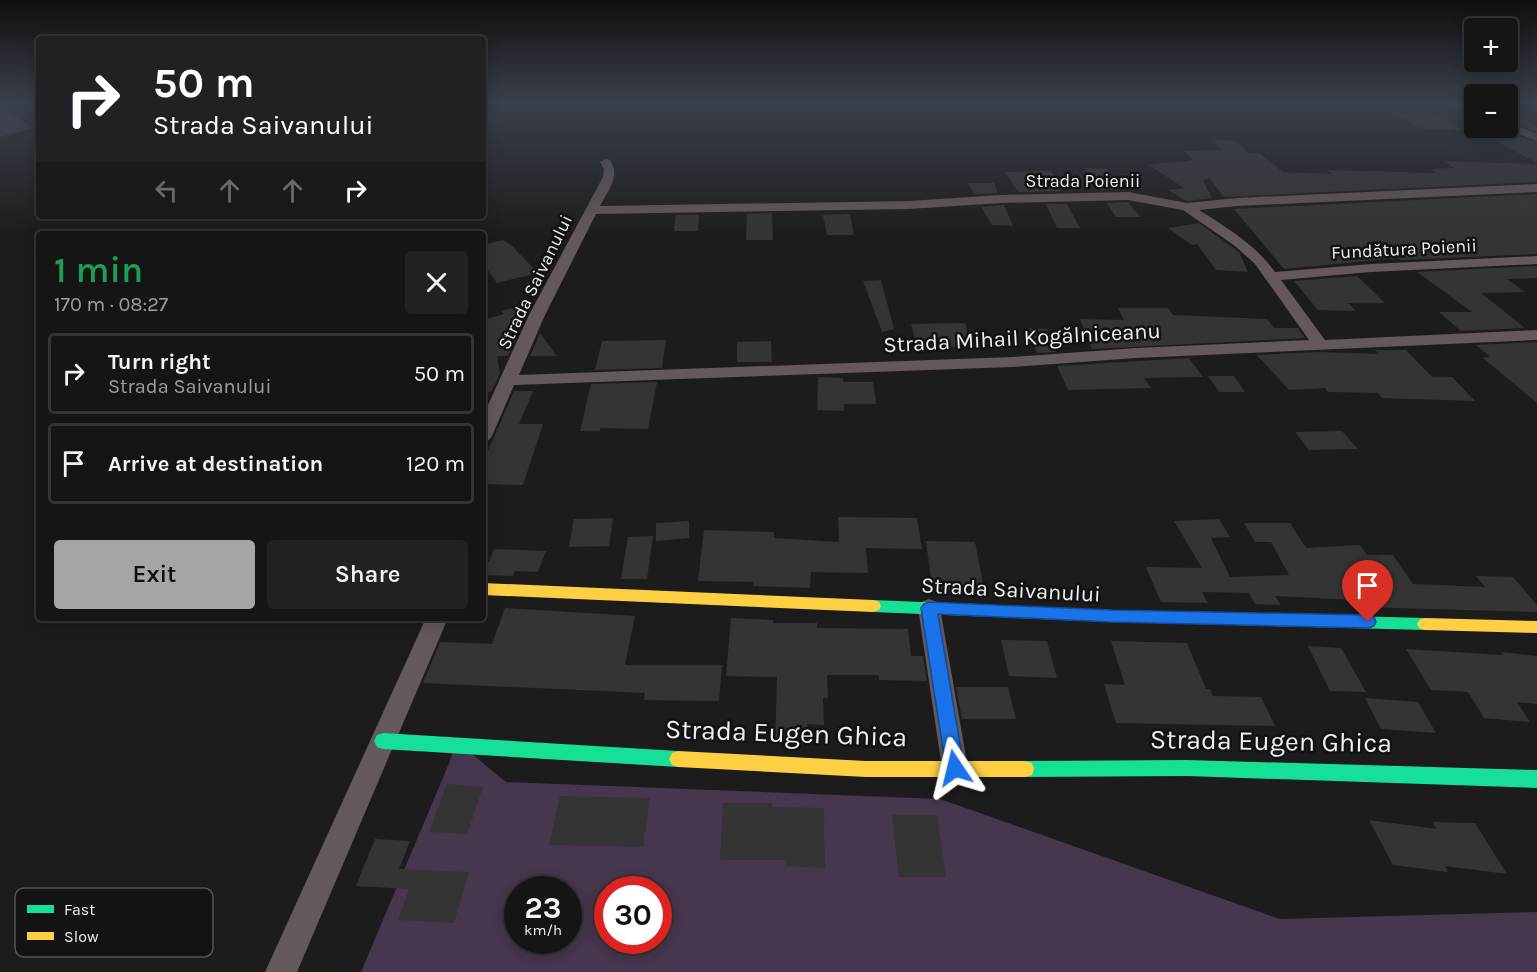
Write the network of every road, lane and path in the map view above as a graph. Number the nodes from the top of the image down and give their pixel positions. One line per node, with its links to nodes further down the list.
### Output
1 (606, 162): 4 (street, Strada Saivanului)
2 (1535, 190): 3 (street, Strada Poienii)
3 (1187, 207): 4 (street, Strada Poienii); 6 (street)
4 (592, 210): 9 (street, Strada Saivanului)
5 (1537, 260): 6 (street, Fundătura Poienii)
6 (1272, 276): 8 (street)
7 (1537, 335): 8 (street, Strada Mihail Kogălniceanu)
8 (1321, 346): 9 (street, Strada Mihail Kogălniceanu)
9 (509, 380): 10 (street, Strada Saivanului)
10 (486, 430)
11 (486, 589): 12 (street, Strada Saivanului)
12 (929, 608): 14 (street, Strada Saivanului); 16 (street)
13 (436, 621): 15 (street)
14 (1537, 627)
15 (383, 741): 16 (street, Strada Eugen Ghica); 18 (street)
16 (955, 768): 17 (street, Strada Eugen Ghica)
17 (1537, 778)
18 (281, 972)

